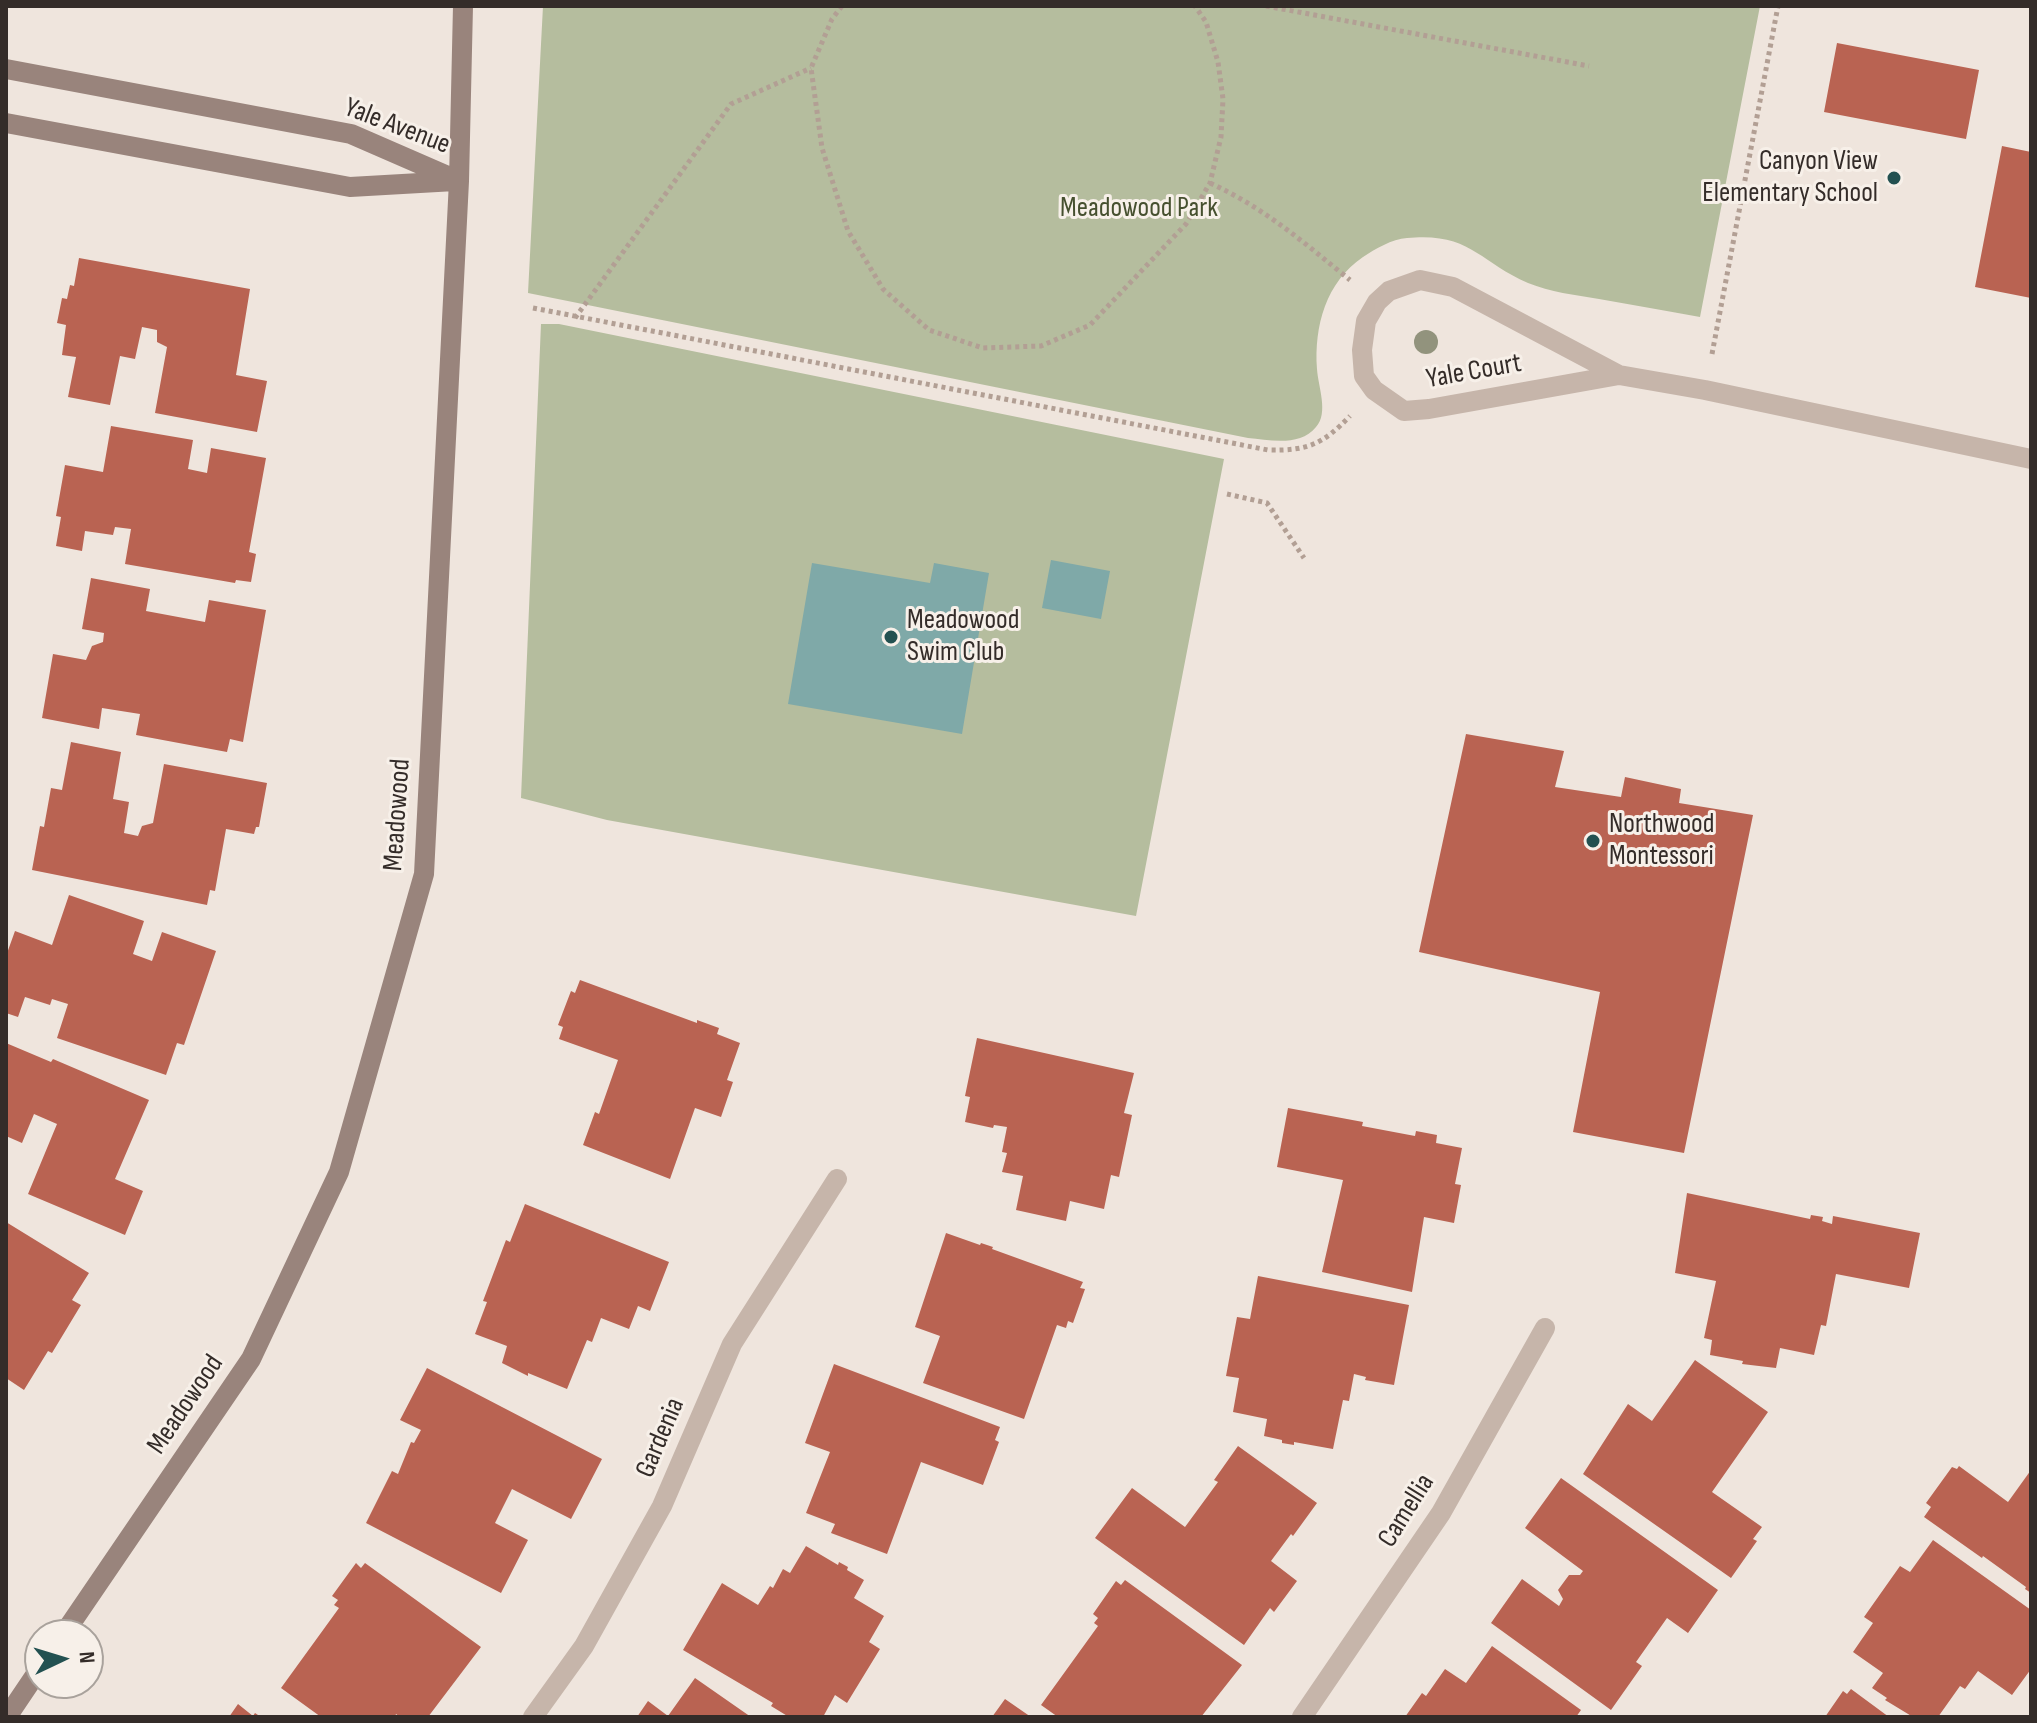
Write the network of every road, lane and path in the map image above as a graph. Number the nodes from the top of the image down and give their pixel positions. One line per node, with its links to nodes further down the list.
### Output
1 (463, 6): 12 (street, Meadowood)
2 (832, 6): 7 (path)
3 (842, 6): 7 (path)
4 (1195, 6): 13 (path)
5 (1266, 6): 8 (path)
6 (1778, 6): 19 (path)
7 (832, 19): 9 (path)
8 (1589, 66)
9 (811, 68): 13 (path); 16 (path)
10 (6, 69): 12 (street, Yale Avenue)
11 (6, 123): 12 (street, Yale Avenue)
12 (459, 181): 25 (street, Meadowood)
13 (1210, 183): 14 (path)
14 (1377, 302): 17 (street, Yale Court); 18 (street)
15 (533, 308): 16 (path)
16 (575, 318): 18 (path)
17 (1619, 375): 18 (street, Yale Court); 19 (street, Yale Court)
18 (1374, 390)
19 (1705, 390): 20 (street, Yale Court)
20 (2031, 459)
21 (1227, 494): 22 (path)
22 (1304, 558)
23 (837, 1179): 28 (street, Gardenia)
24 (1545, 1328): 29 (street, Camellia)
25 (74, 1619)
26 (24, 1692): 27 (street)
27 (7, 1717)
28 (533, 1717)
29 (1302, 1717)

